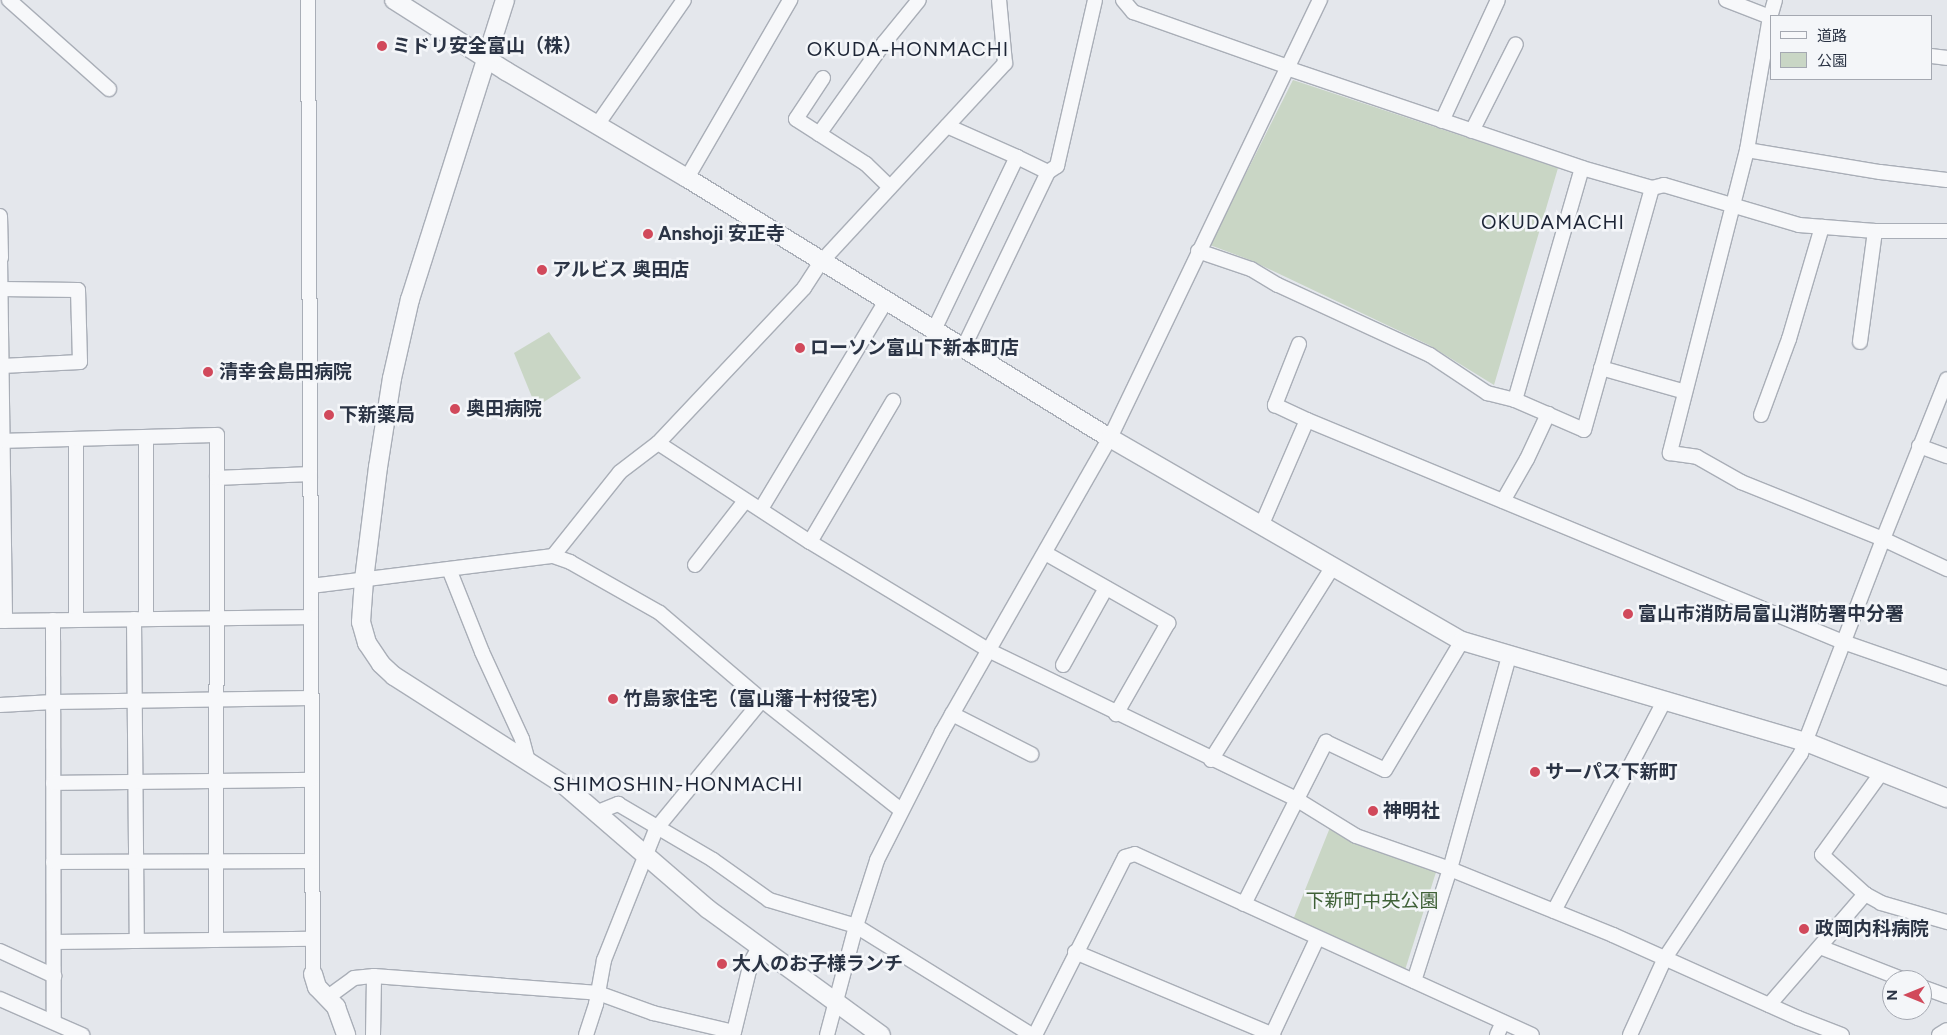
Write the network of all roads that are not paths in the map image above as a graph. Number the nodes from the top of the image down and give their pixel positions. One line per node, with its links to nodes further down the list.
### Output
1 (9, 0): 23 (street)
2 (308, 0): 69 (street)
3 (394, 0): 19 (street)
4 (505, 0): 19 (street)
5 (684, 0): 25 (street)
6 (790, 0): 33 (street)
7 (919, 0): 28 (street)
8 (999, 0): 26 (street)
9 (1095, 0): 32 (street)
10 (1122, 0): 21 (street)
11 (1320, 0): 21 (street)
12 (1498, 0): 24 (street)
13 (1726, 0): 16 (street)
14 (1775, 0): 15 (street)
15 (1772, 15)
16 (1769, 26): 29 (street)
17 (1516, 44): 27 (street)
18 (1932, 56): 20 (street)
19 (486, 57): 25 (street); 83 (street)
20 (1947, 58)
21 (1287, 68): 24 (street); 42 (street)
22 (823, 78): 28 (street)
23 (109, 89)
24 (1442, 121): 27 (street)
25 (597, 125): 33 (street)
26 (946, 126): 30 (street); 35 (street)
27 (1472, 131): 31 (street)
28 (819, 134): 35 (street)
29 (1747, 150): 34 (street); 37 (street)
30 (1017, 157): 32 (street); 48 (street)
31 (1582, 168): 36 (street); 56 (street)
32 (1048, 172): 51 (street)
33 (687, 178): 44 (street)
34 (1947, 180)
35 (890, 187): 44 (street)
36 (1652, 188): 37 (street); 53 (street)
37 (1733, 206): 39 (street); 55 (street)
38 (0, 216): 43 (street)
39 (1822, 227): 40 (street); 60 (street)
40 (1875, 231): 41 (street); 49 (street)
41 (1947, 232)
42 (1198, 251): 56 (street); 63 (street)
43 (0, 258): 45 (street)
44 (821, 262): 46 (street); 66 (street)
45 (1, 289): 47 (street); 52 (street)
46 (886, 301): 48 (street); 73 (street)
47 (1, 326): 52 (street)
48 (934, 330): 51 (street)
49 (1860, 342)
50 (1300, 344): 61 (street)
51 (963, 349): 63 (street)
52 (2, 366): 58 (street)
53 (1601, 368): 55 (street); 59 (street)
54 (1947, 379): 67 (street)
55 (1686, 392): 75 (street)
56 (1515, 400): 59 (street)
57 (893, 401): 76 (street)
58 (1, 402): 65 (street)
59 (1548, 414): 72 (street)
60 (1760, 415)
61 (1307, 420): 72 (street); 74 (street)
62 (146, 437): 64 (street); 70 (street); 88 (street)
63 (1110, 438): 74 (street); 77 (street)
64 (76, 439): 65 (street); 90 (street)
65 (3, 441): 91 (street)
66 (658, 442): 71 (street); 78 (street)
67 (1919, 446): 68 (street); 75 (street)
68 (1947, 456)
69 (310, 474): 70 (street); 84 (street)
70 (217, 478): 87 (street)
71 (746, 501): 73 (street); 79 (street)
72 (1503, 501): 93 (street)
73 (761, 509): 76 (street)
74 (1262, 524): 80 (street)
75 (1883, 539): 82 (street); 93 (street)
76 (810, 542): 94 (street)
77 (1045, 552): 85 (street); 94 (street)
78 (553, 556): 81 (street); 101 (street)
79 (695, 565)
80 (1333, 566): 92 (street); 109 (street)
81 (449, 569): 83 (street); 110 (street)
82 (1947, 569)
83 (364, 580): 84 (street); 110 (street)
84 (311, 586): 86 (street)
85 (1106, 588): 96 (street); 106 (street)
86 (311, 617): 87 (street); 98 (street)
87 (216, 618): 88 (street); 99 (street)
88 (140, 619): 90 (street); 100 (street)
89 (53, 620): 90 (street); 91 (street); 103 (street)
90 (76, 620)
91 (2, 621)
92 (1462, 641): 95 (street); 117 (street)
93 (1843, 642): 97 (street); 107 (street)
94 (988, 650): 105 (street); 106 (street)
95 (1509, 656): 102 (street); 126 (street)
96 (1063, 665)
97 (1947, 678)
98 (311, 698): 99 (street); 112 (street)
99 (216, 699): 100 (street); 113 (street)
100 (135, 700): 103 (street); 115 (street)
101 (762, 700): 118 (street); 120 (street)
102 (1665, 700): 107 (street); 129 (street)
103 (53, 702): 104 (street); 114 (street)
104 (0, 705)
105 (952, 714): 108 (street); 118 (street)
106 (1116, 714): 109 (street)
107 (1806, 742): 111 (street); 141 (street)
108 (1031, 754)
109 (1211, 760): 117 (street)
110 (528, 762): 119 (street)
111 (1882, 772): 116 (street); 127 (street)
112 (311, 780): 113 (street); 124 (street)
113 (216, 781): 115 (street); 123 (street)
114 (53, 782): 115 (street); 125 (street)
115 (136, 782): 122 (street)
116 (1947, 798)
117 (1296, 800): 126 (street); 128 (street)
118 (901, 810): 131 (street)
119 (598, 812): 120 (street); 121 (street)
120 (656, 828): 121 (street); 131 (street)
121 (645, 853): 137 (street); 148 (street)
122 (136, 861): 123 (street); 125 (street); 135 (street)
123 (216, 861): 124 (street); 134 (street)
124 (312, 861): 133 (street)
125 (54, 862): 136 (street)
126 (1450, 869): 129 (street); 146 (street)
127 (1865, 894): 130 (street); 138 (street)
128 (1244, 904): 132 (street); 140 (street)
129 (1554, 911): 141 (street)
130 (1947, 922)
131 (856, 926): 152 (street); 163 (street)
132 (1317, 938): 146 (street); 164 (street)
133 (312, 939): 134 (street); 143 (street)
134 (216, 940): 135 (street)
135 (137, 941): 136 (street)
136 (54, 942): 144 (street)
137 (760, 946): 148 (street); 152 (street)
138 (1820, 947): 142 (street); 153 (street)
139 (0, 951): 144 (street)
140 (1075, 952): 163 (street); 164 (street)
141 (1665, 958): 153 (street); 167 (street)
142 (1882, 971)
143 (313, 974): 150 (street)
144 (54, 976): 154 (street)
145 (374, 976): 148 (street); 150 (street); 159 (street)
146 (1414, 981): 155 (street)
147 (1932, 991): 149 (street)
148 (598, 992): 160 (street)
149 (1947, 996)
150 (328, 997): 158 (street)
151 (0, 999): 154 (street)
152 (836, 1001): 161 (street); 162 (street)
153 (1769, 1005): 168 (street)
154 (54, 1022): 157 (street)
155 (1503, 1022): 165 (street); 166 (street)
156 (1947, 1030): 169 (street)
157 (82, 1035)
158 (346, 1035)
159 (373, 1035)
160 (586, 1035)
161 (827, 1035)
162 (881, 1035)
163 (1033, 1035)
164 (1272, 1035)
165 (1497, 1035)
166 (1532, 1035)
167 (1630, 1035)
168 (1842, 1035)
169 (1939, 1035)

